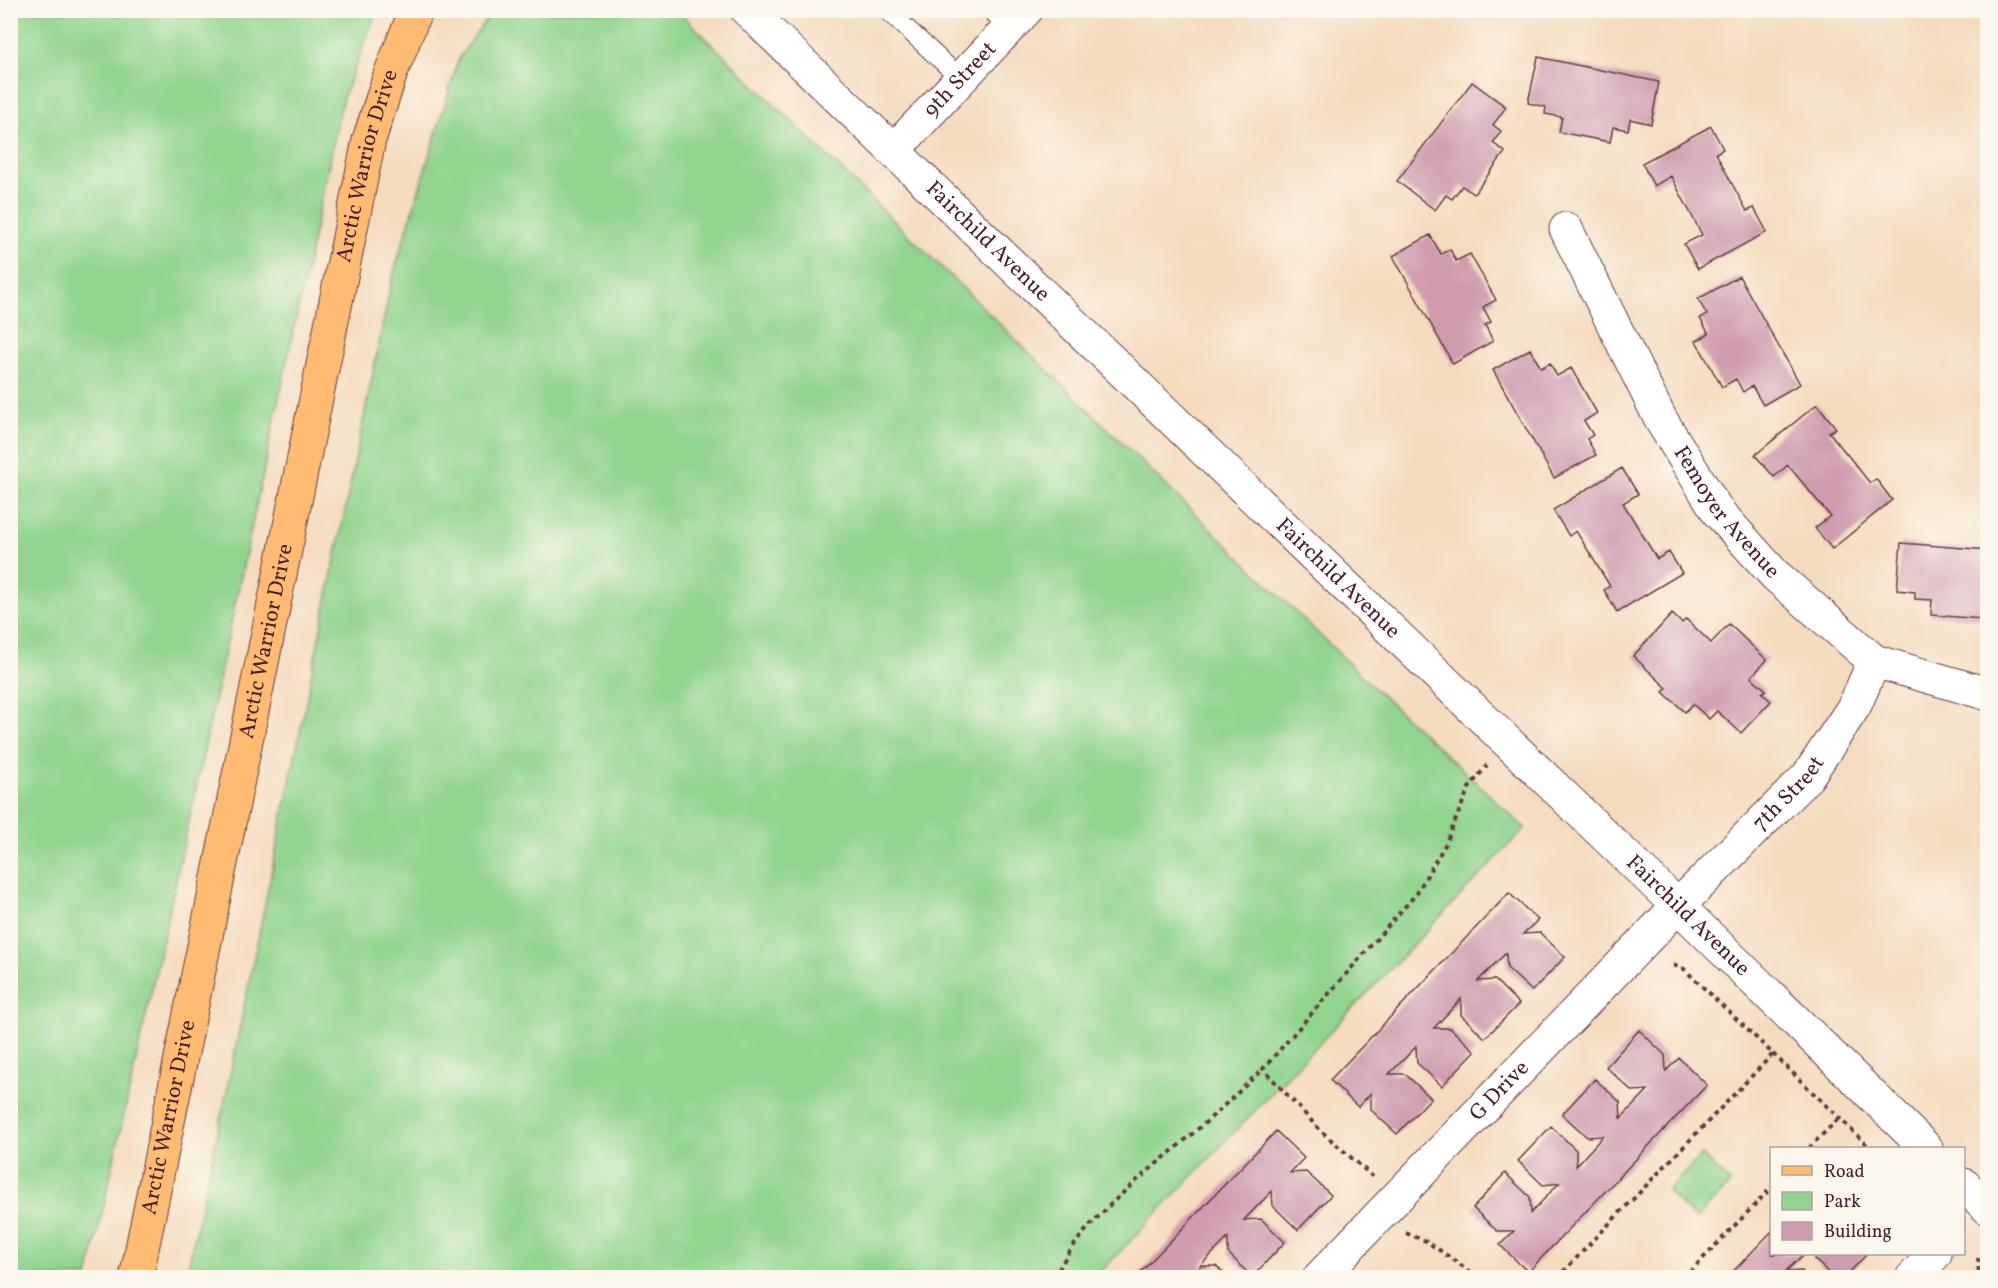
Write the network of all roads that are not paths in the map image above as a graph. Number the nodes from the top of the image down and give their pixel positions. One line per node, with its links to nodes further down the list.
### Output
1 (416, 10): 13 (main road, Arctic Warrior Drive)
2 (747, 10): 6 (street, Fairchild Avenue)
3 (887, 10): 5 (lane)
4 (1008, 16): 5 (street, 9th Street)
5 (961, 79): 6 (street, 9th Street)
6 (893, 151): 10 (street, Fairchild Avenue)
7 (1566, 228): 8 (street, Femoyer Avenue)
8 (1874, 661): 9 (street, Femoyer Avenue); 10 (street, 7th Street)
9 (1988, 694)
10 (1678, 906): 11 (street, Fairchild Avenue); 14 (street, G Drive)
11 (1924, 1147)
12 (1934, 1255): 15 (street)
13 (136, 1278)
14 (1319, 1278)
15 (1912, 1278)

